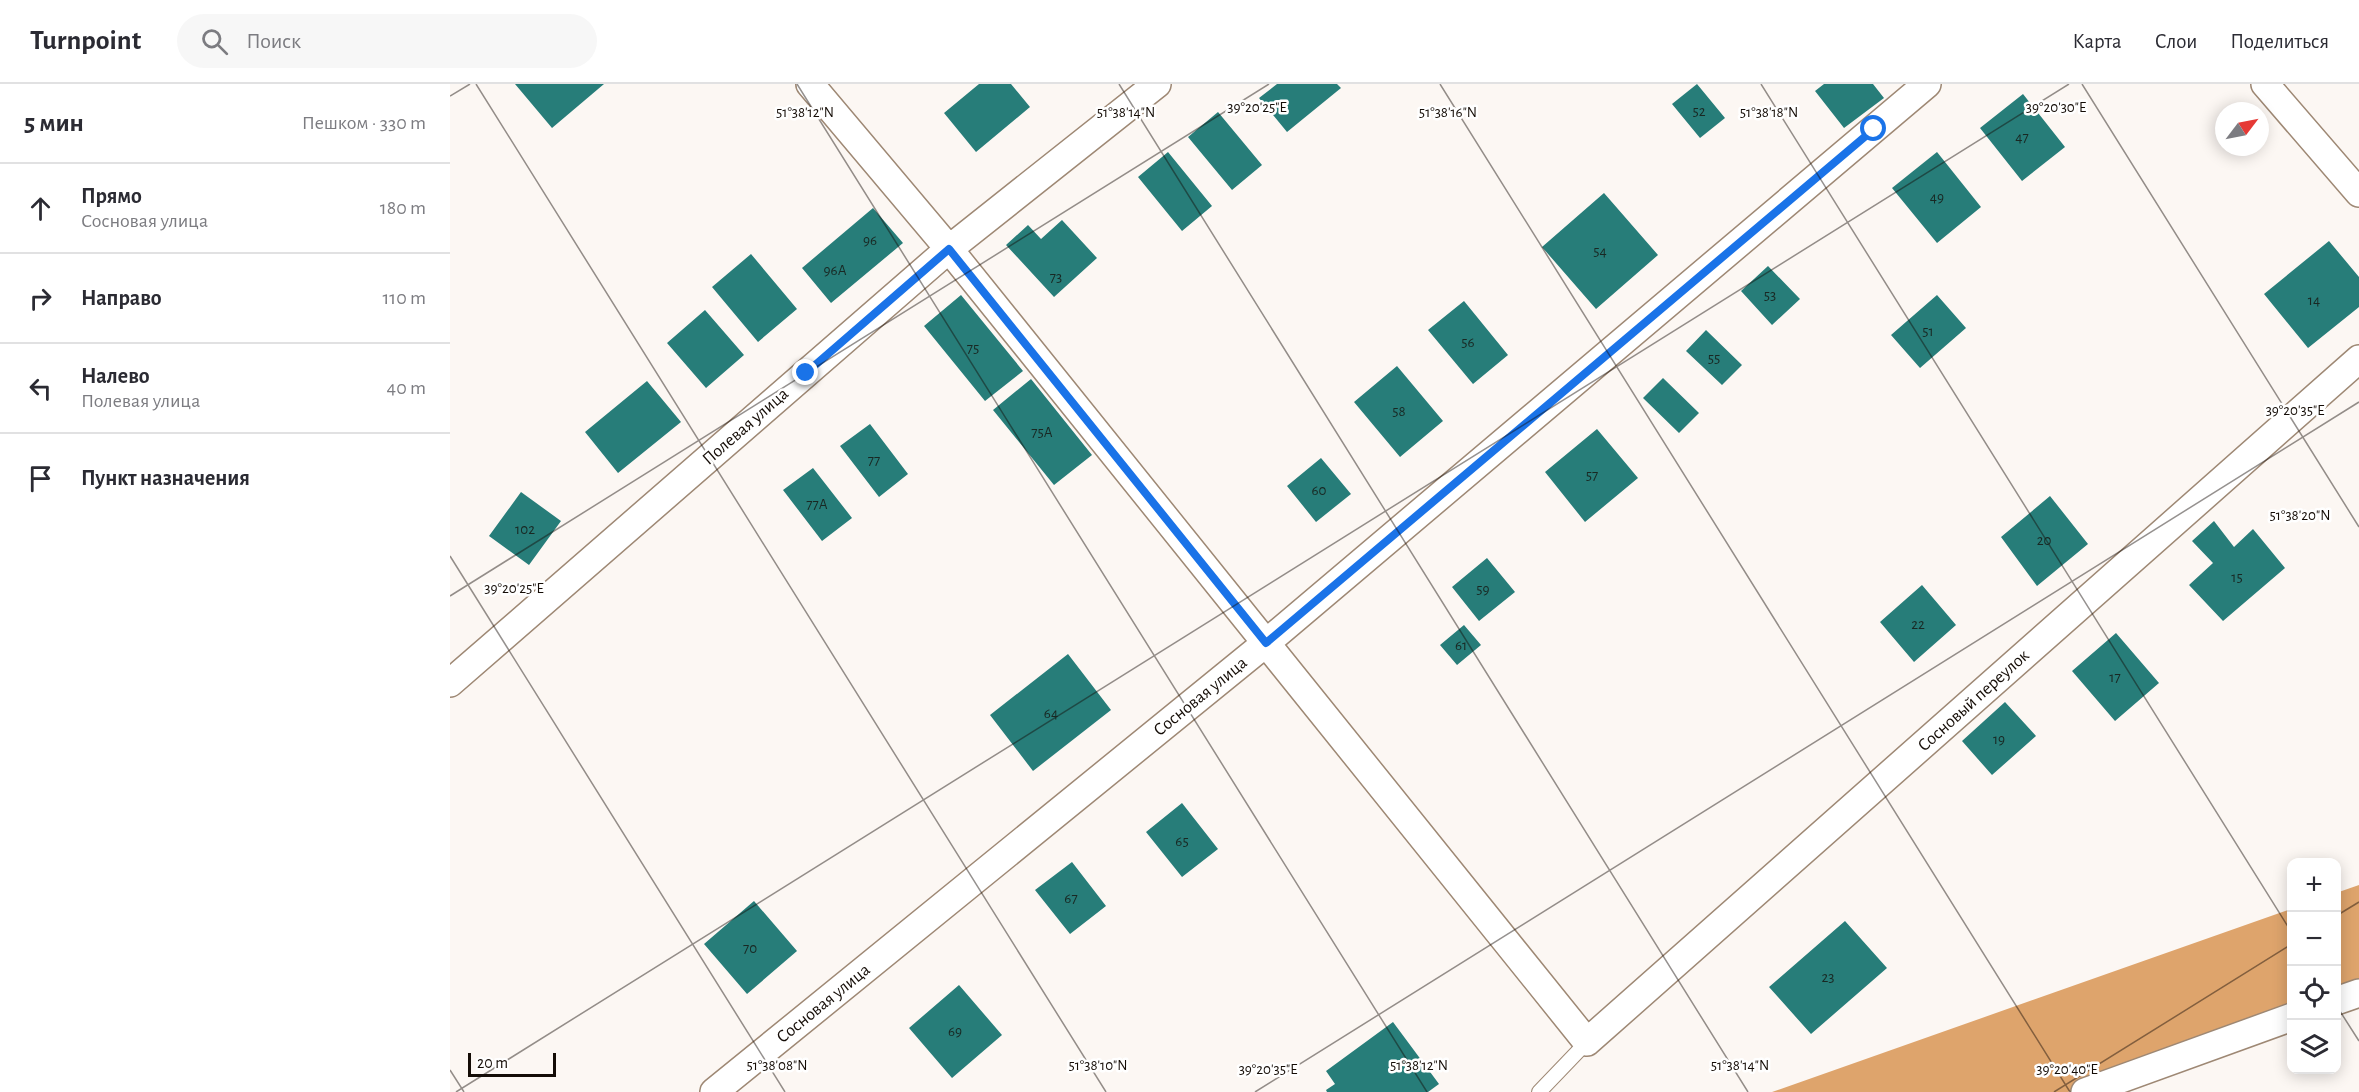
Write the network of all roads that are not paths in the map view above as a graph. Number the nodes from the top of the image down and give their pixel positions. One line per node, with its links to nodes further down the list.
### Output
1 (810, 84): 6 (street)
2 (1157, 84): 6 (street, Полевая улица)
3 (1928, 84): 8 (street, Сосновая улица)
4 (2265, 84): 5 (street)
5 (2359, 193)
6 (949, 249): 8 (street); 9 (street, Полевая улица)
7 (2359, 359): 13 (street, Сосновый переулок)
8 (1266, 643): 13 (street); 14 (street, Сосновая улица)
9 (450, 683)
10 (2359, 993): 11 (street)
11 (2341, 1000)
12 (2287, 1019): 16 (street)
13 (1587, 1042): 15 (lane)
14 (714, 1092)
15 (1539, 1092)
16 (2085, 1092)

